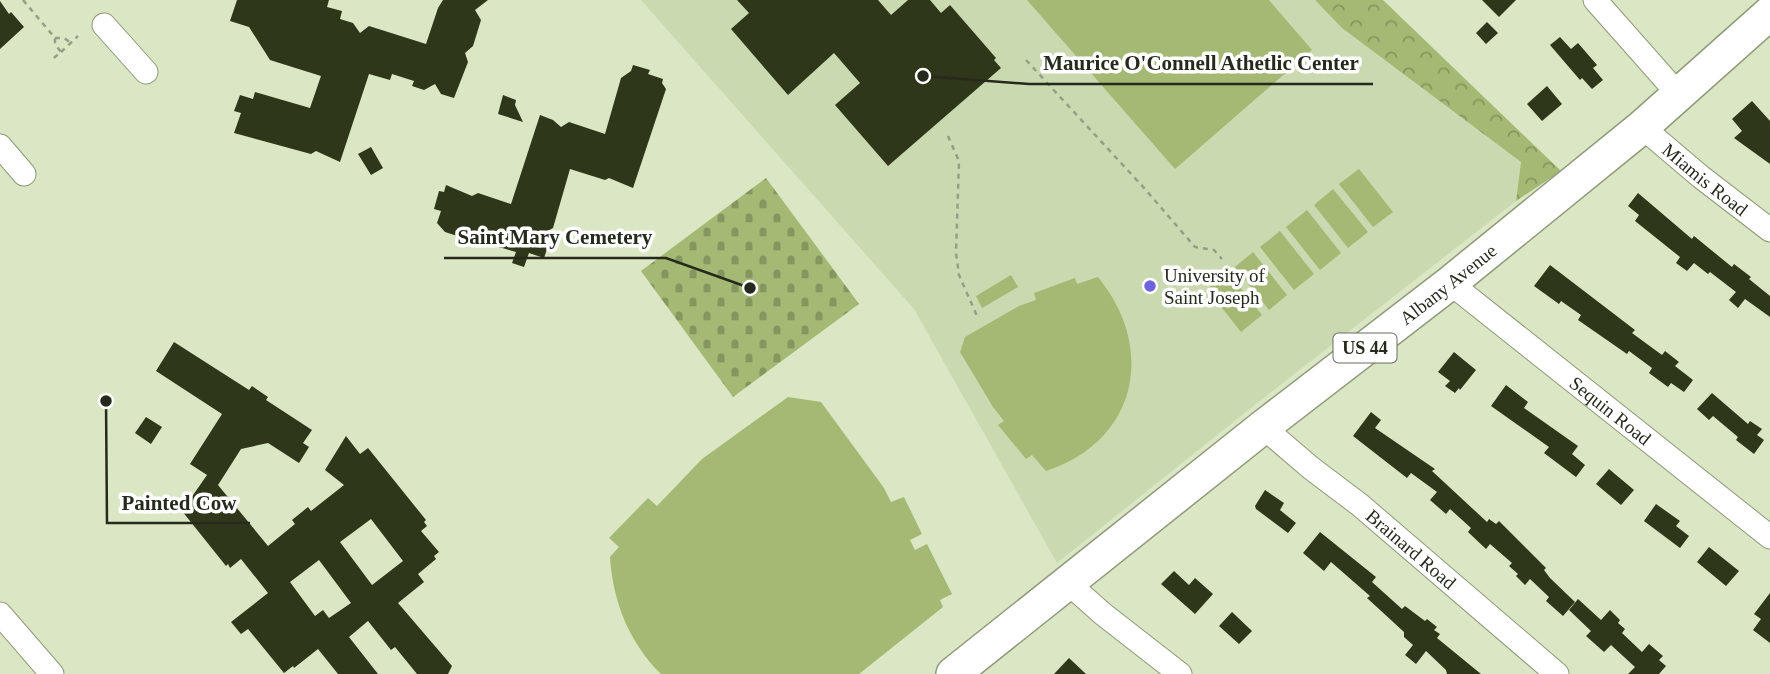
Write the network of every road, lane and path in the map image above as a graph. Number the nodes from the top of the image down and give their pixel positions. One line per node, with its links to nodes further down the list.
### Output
1 (23, 0): 6 (path)
2 (1595, 0): 12 (street)
3 (1770, 13): 12 (highway, Albany Avenue / US 44)
4 (104, 25): 11 (street)
5 (78, 36): 7 (path)
6 (55, 38): 7 (path); 8 (path)
7 (71, 43): 8 (path)
8 (61, 52): 10 (path)
9 (1026, 60): 18 (path)
10 (50, 61)
11 (146, 72)
12 (1679, 95): 13 (highway, Albany Avenue / US 44)
13 (1642, 127): 17 (street, Miamis Road); 19 (highway, Albany Avenue / US 44)
14 (948, 136): 20 (path)
15 (0, 146): 16 (street)
16 (24, 174)
17 (1770, 230)
18 (1222, 258)
19 (1450, 283): 21 (highway, Albany Avenue / US 44); 22 (street, Sequin Road)
20 (977, 316)
21 (1263, 427): 23 (highway, Albany Avenue / US 44); 28 (street, Brainard Road)
22 (1770, 537)
23 (1068, 583): 26 (highway, Albany Avenue / US 44); 27 (street)
24 (0, 614): 25 (street)
25 (52, 674)
26 (953, 674)
27 (1180, 674)
28 (1557, 674)

